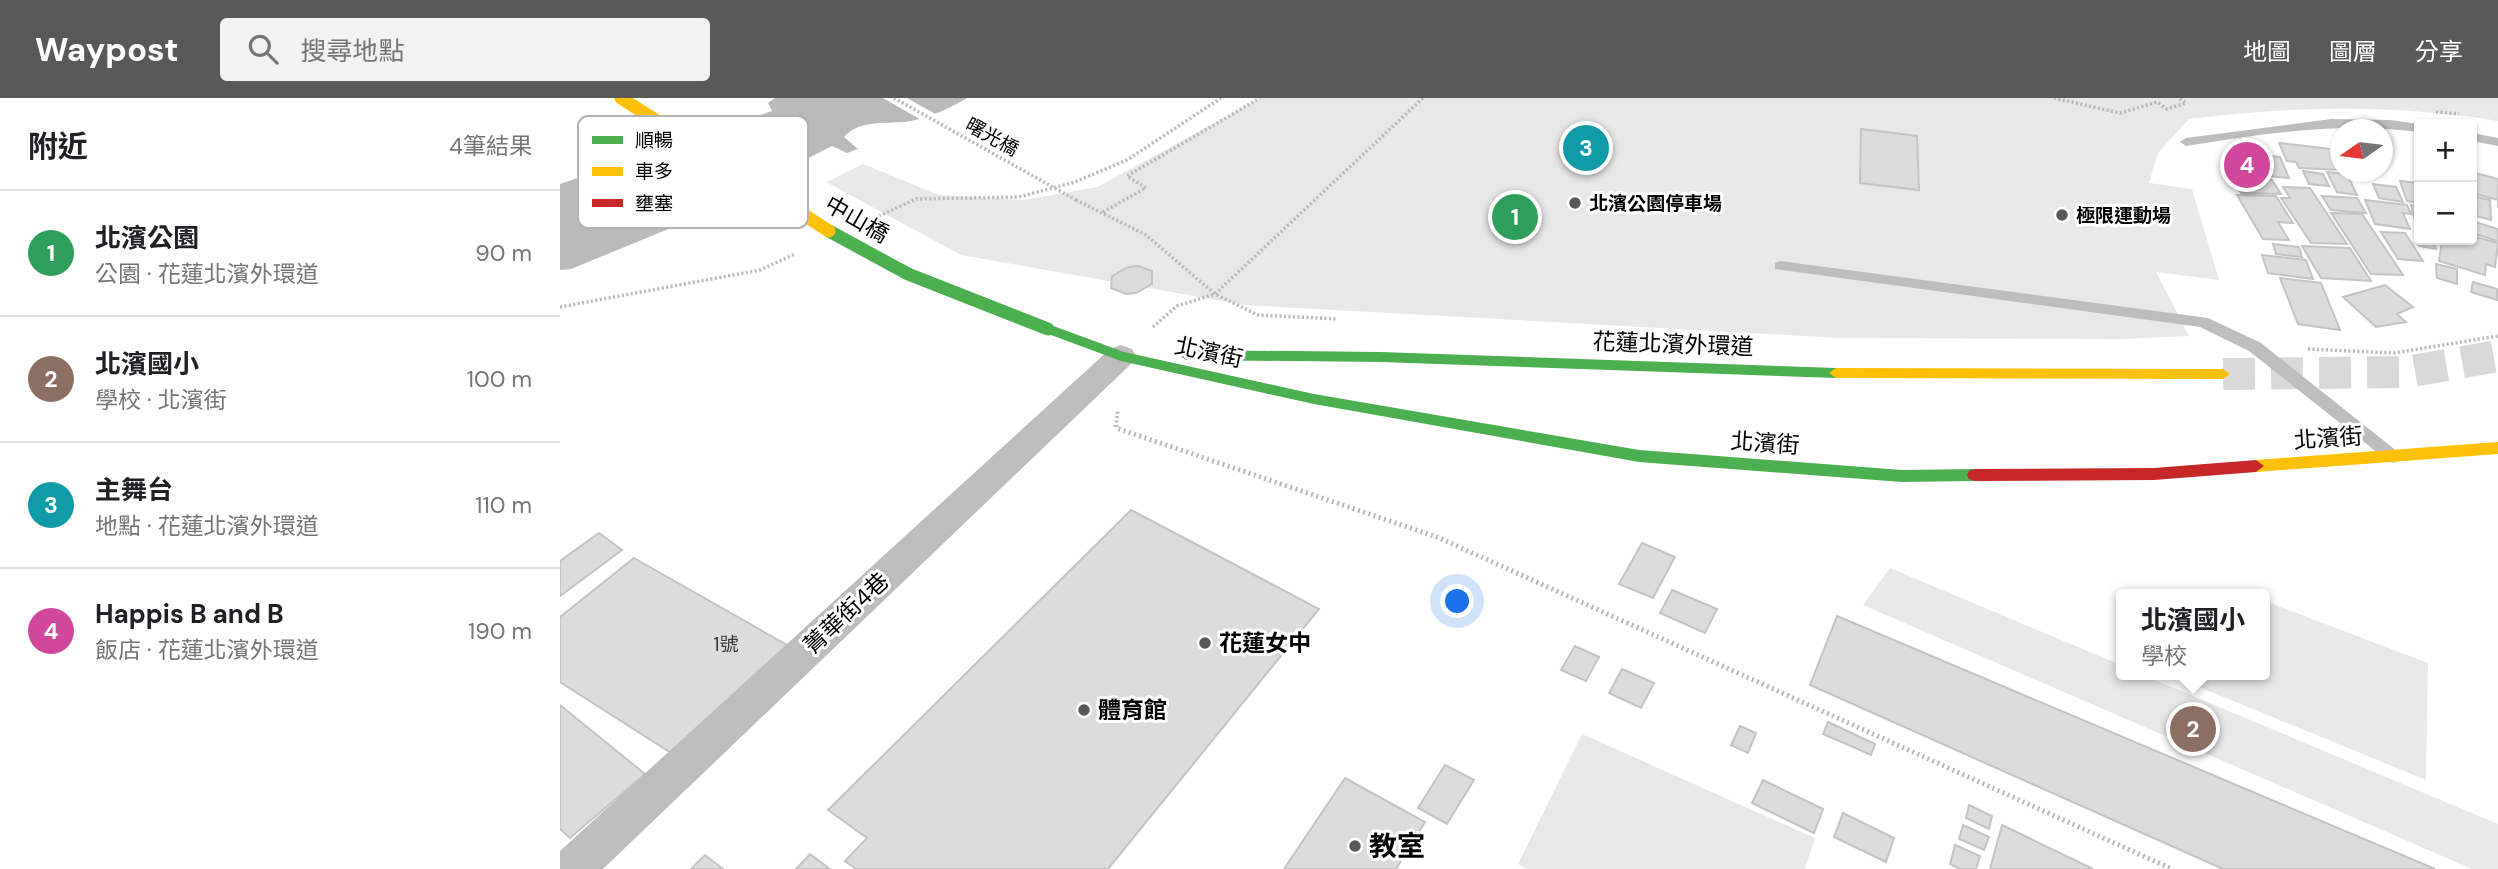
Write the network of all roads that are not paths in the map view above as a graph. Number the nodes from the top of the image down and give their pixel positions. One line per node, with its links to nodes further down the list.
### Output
1 (621, 98): 2 (main road, 中山橋, bridge)
2 (649, 116)
3 (2414, 127): 5 (lane)
4 (2477, 138): 6 (lane)
5 (2186, 142)
6 (2498, 142)
7 (808, 218): 9 (main road, 中山橋, bridge)
8 (1780, 266): 12 (lane)
9 (1121, 356): 10 (main road, 花蓮北濱外環道); 12 (main road, 北濱街); 13 (street, 菁華街4巷)
10 (2223, 374)
11 (2498, 448): 12 (main road, 北濱街)
12 (2394, 456)
13 (572, 869)

